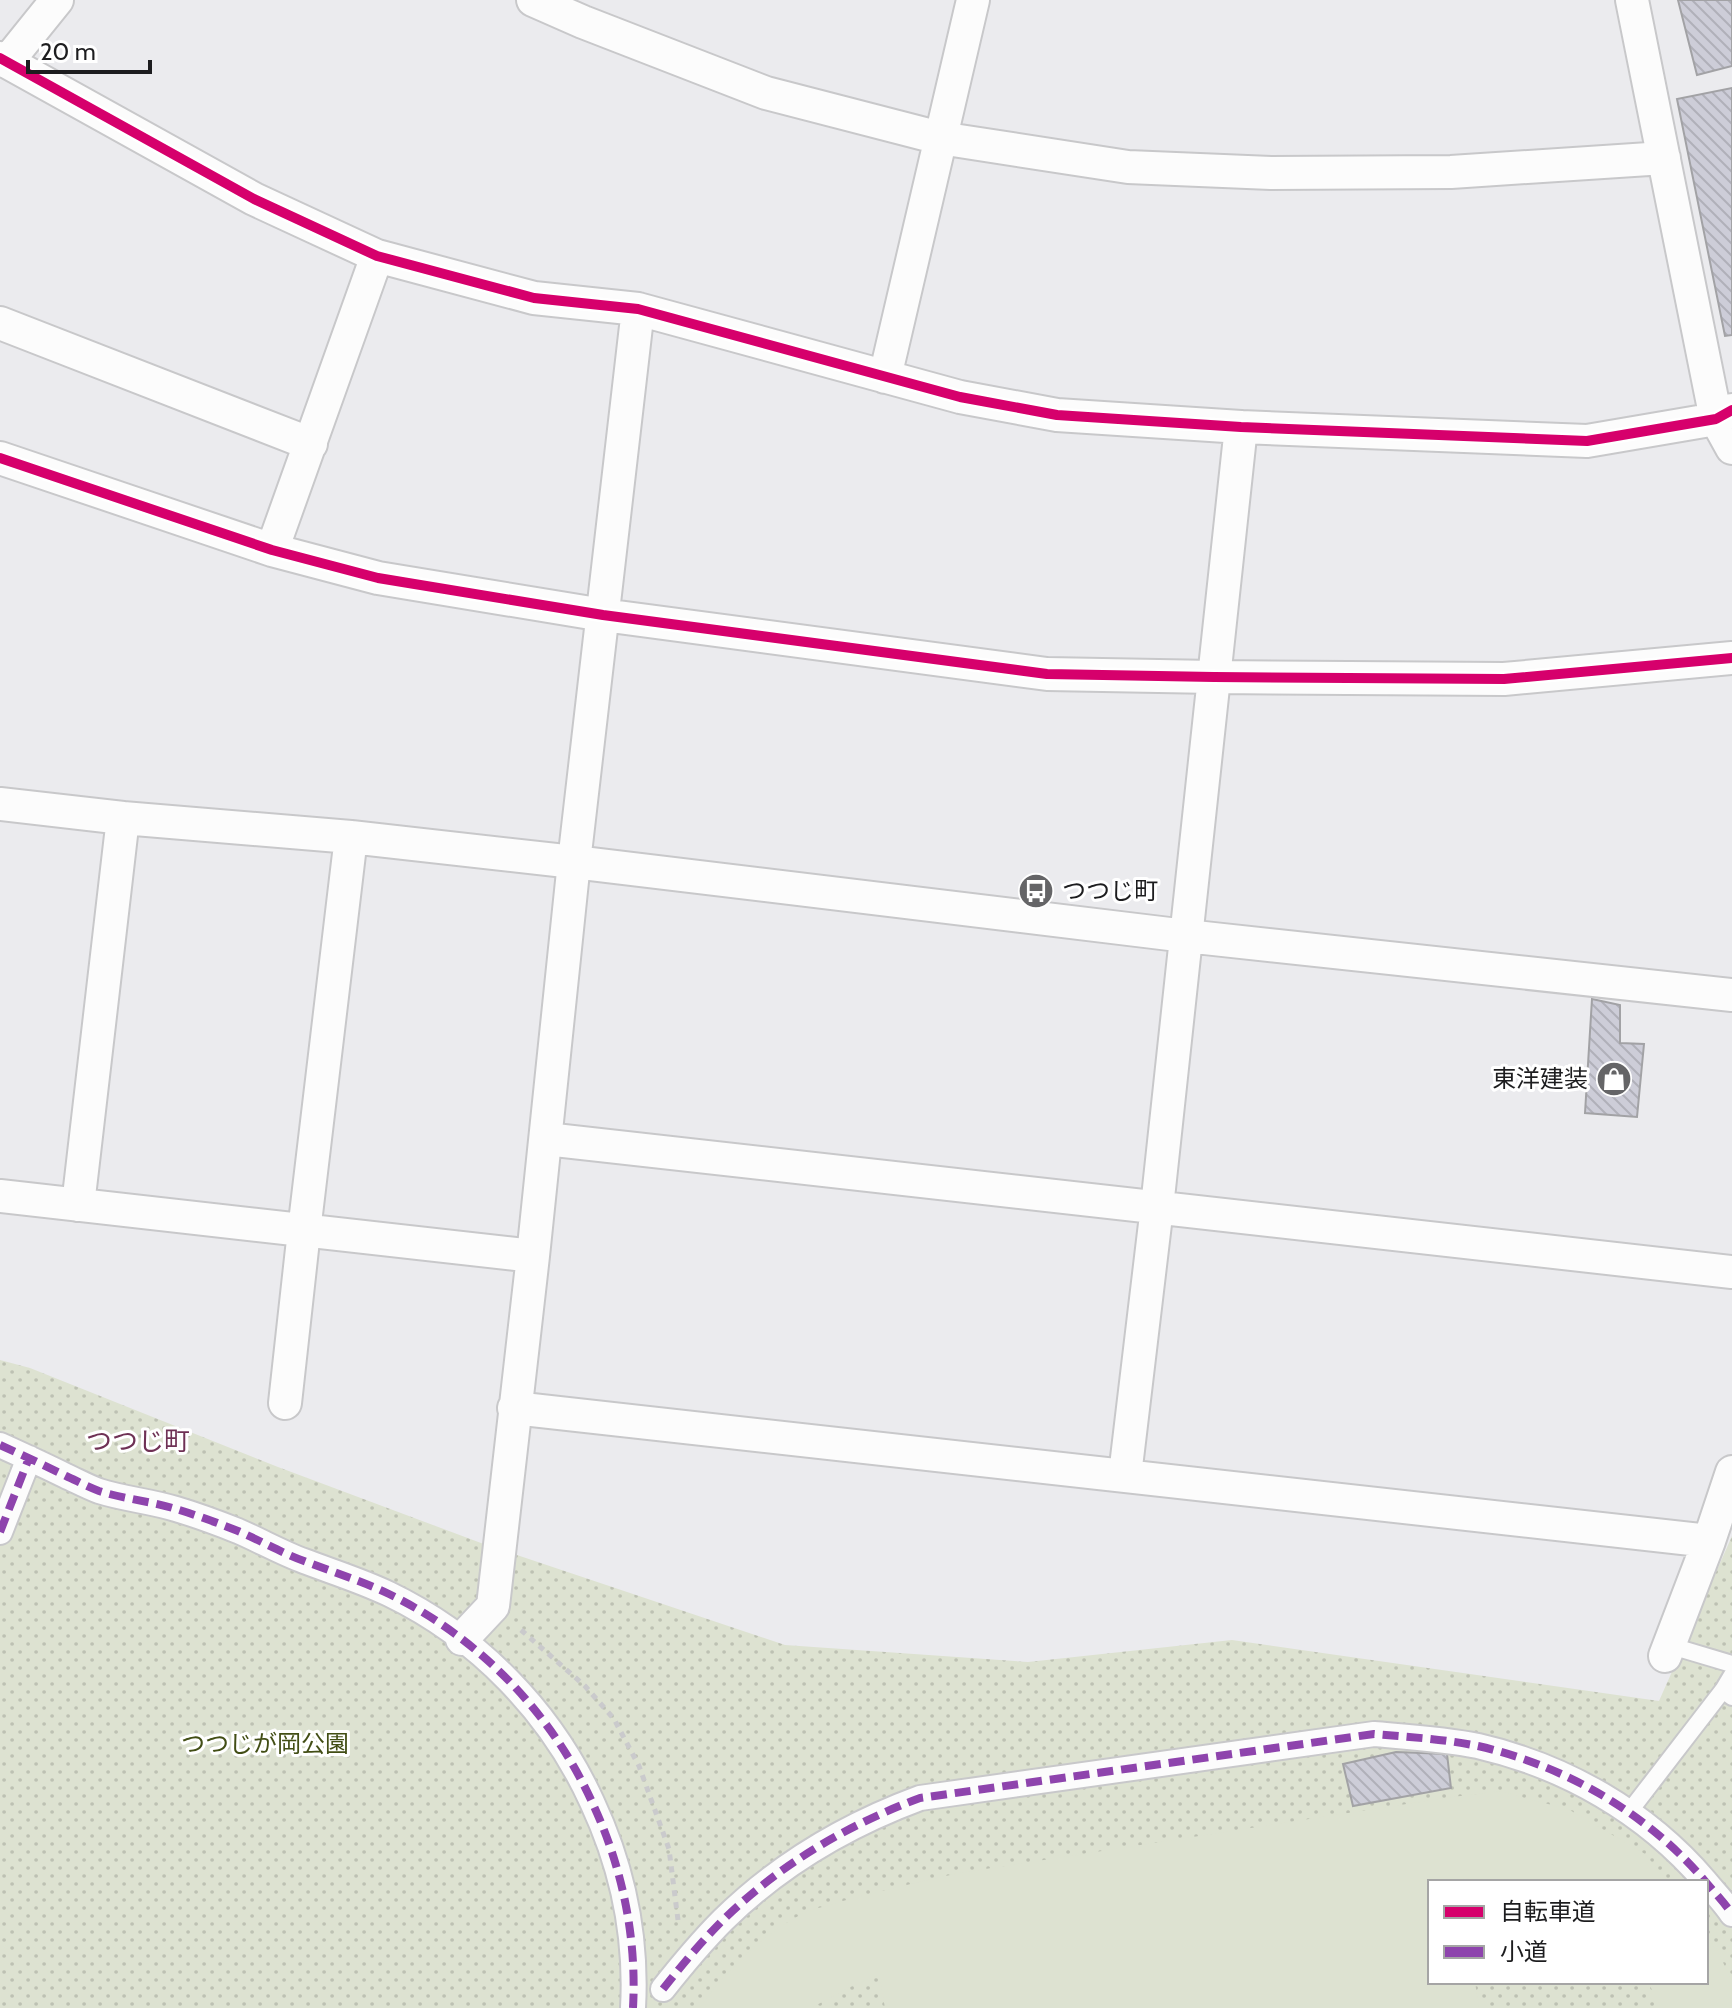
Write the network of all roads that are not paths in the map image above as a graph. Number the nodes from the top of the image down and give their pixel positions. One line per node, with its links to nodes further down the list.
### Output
1 (57, 0): 5 (street)
2 (533, 0): 6 (street)
3 (973, 0): 6 (street)
4 (1632, 0): 7 (street)
5 (4, 60): 8 (street)
6 (940, 138): 7 (street); 11 (street)
7 (1664, 158): 12 (street)
8 (377, 256): 9 (street); 14 (street)
9 (638, 309): 11 (street); 18 (street)
10 (0, 323): 14 (street)
11 (885, 377): 13 (street)
12 (1724, 414): 13 (street); 15 (street)
13 (1241, 427): 20 (street)
14 (311, 444): 17 (street)
15 (1732, 448)
16 (0, 458): 17 (street)
17 (272, 550): 18 (street)
18 (603, 615): 20 (street); 24 (street)
19 (1732, 658): 20 (street)
20 (1214, 677): 25 (street)
21 (0, 804): 22 (street)
22 (123, 818): 23 (street); 29 (street)
23 (351, 837): 24 (street); 31 (street)
24 (574, 862): 25 (street); 27 (street)
25 (1186, 936): 26 (street); 30 (street)
26 (1732, 995)
27 (546, 1139): 30 (street); 32 (street)
28 (0, 1196): 29 (street)
29 (78, 1205): 31 (street)
30 (1157, 1207): 33 (street); 39 (street)
31 (304, 1231): 32 (street); 34 (street)
32 (533, 1256): 35 (street)
33 (1732, 1272)
34 (285, 1403)
35 (514, 1408): 39 (street); 42 (street)
36 (0, 1445): 37 (street)
37 (29, 1458): 40 (street); 42 (street)
38 (1732, 1472): 41 (street)
39 (1125, 1475): 41 (street)
40 (0, 1532)
41 (1709, 1541): 43 (street)
42 (462, 1639): 51 (street)
43 (1667, 1650): 44 (lane)
44 (1732, 1664)
45 (1729, 1687): 46 (lane)
46 (1629, 1812): 47 (street); 50 (street)
47 (1705, 1880)
48 (1708, 1884): 49 (street)
49 (1732, 1914)
50 (663, 1989)
51 (633, 2008)

